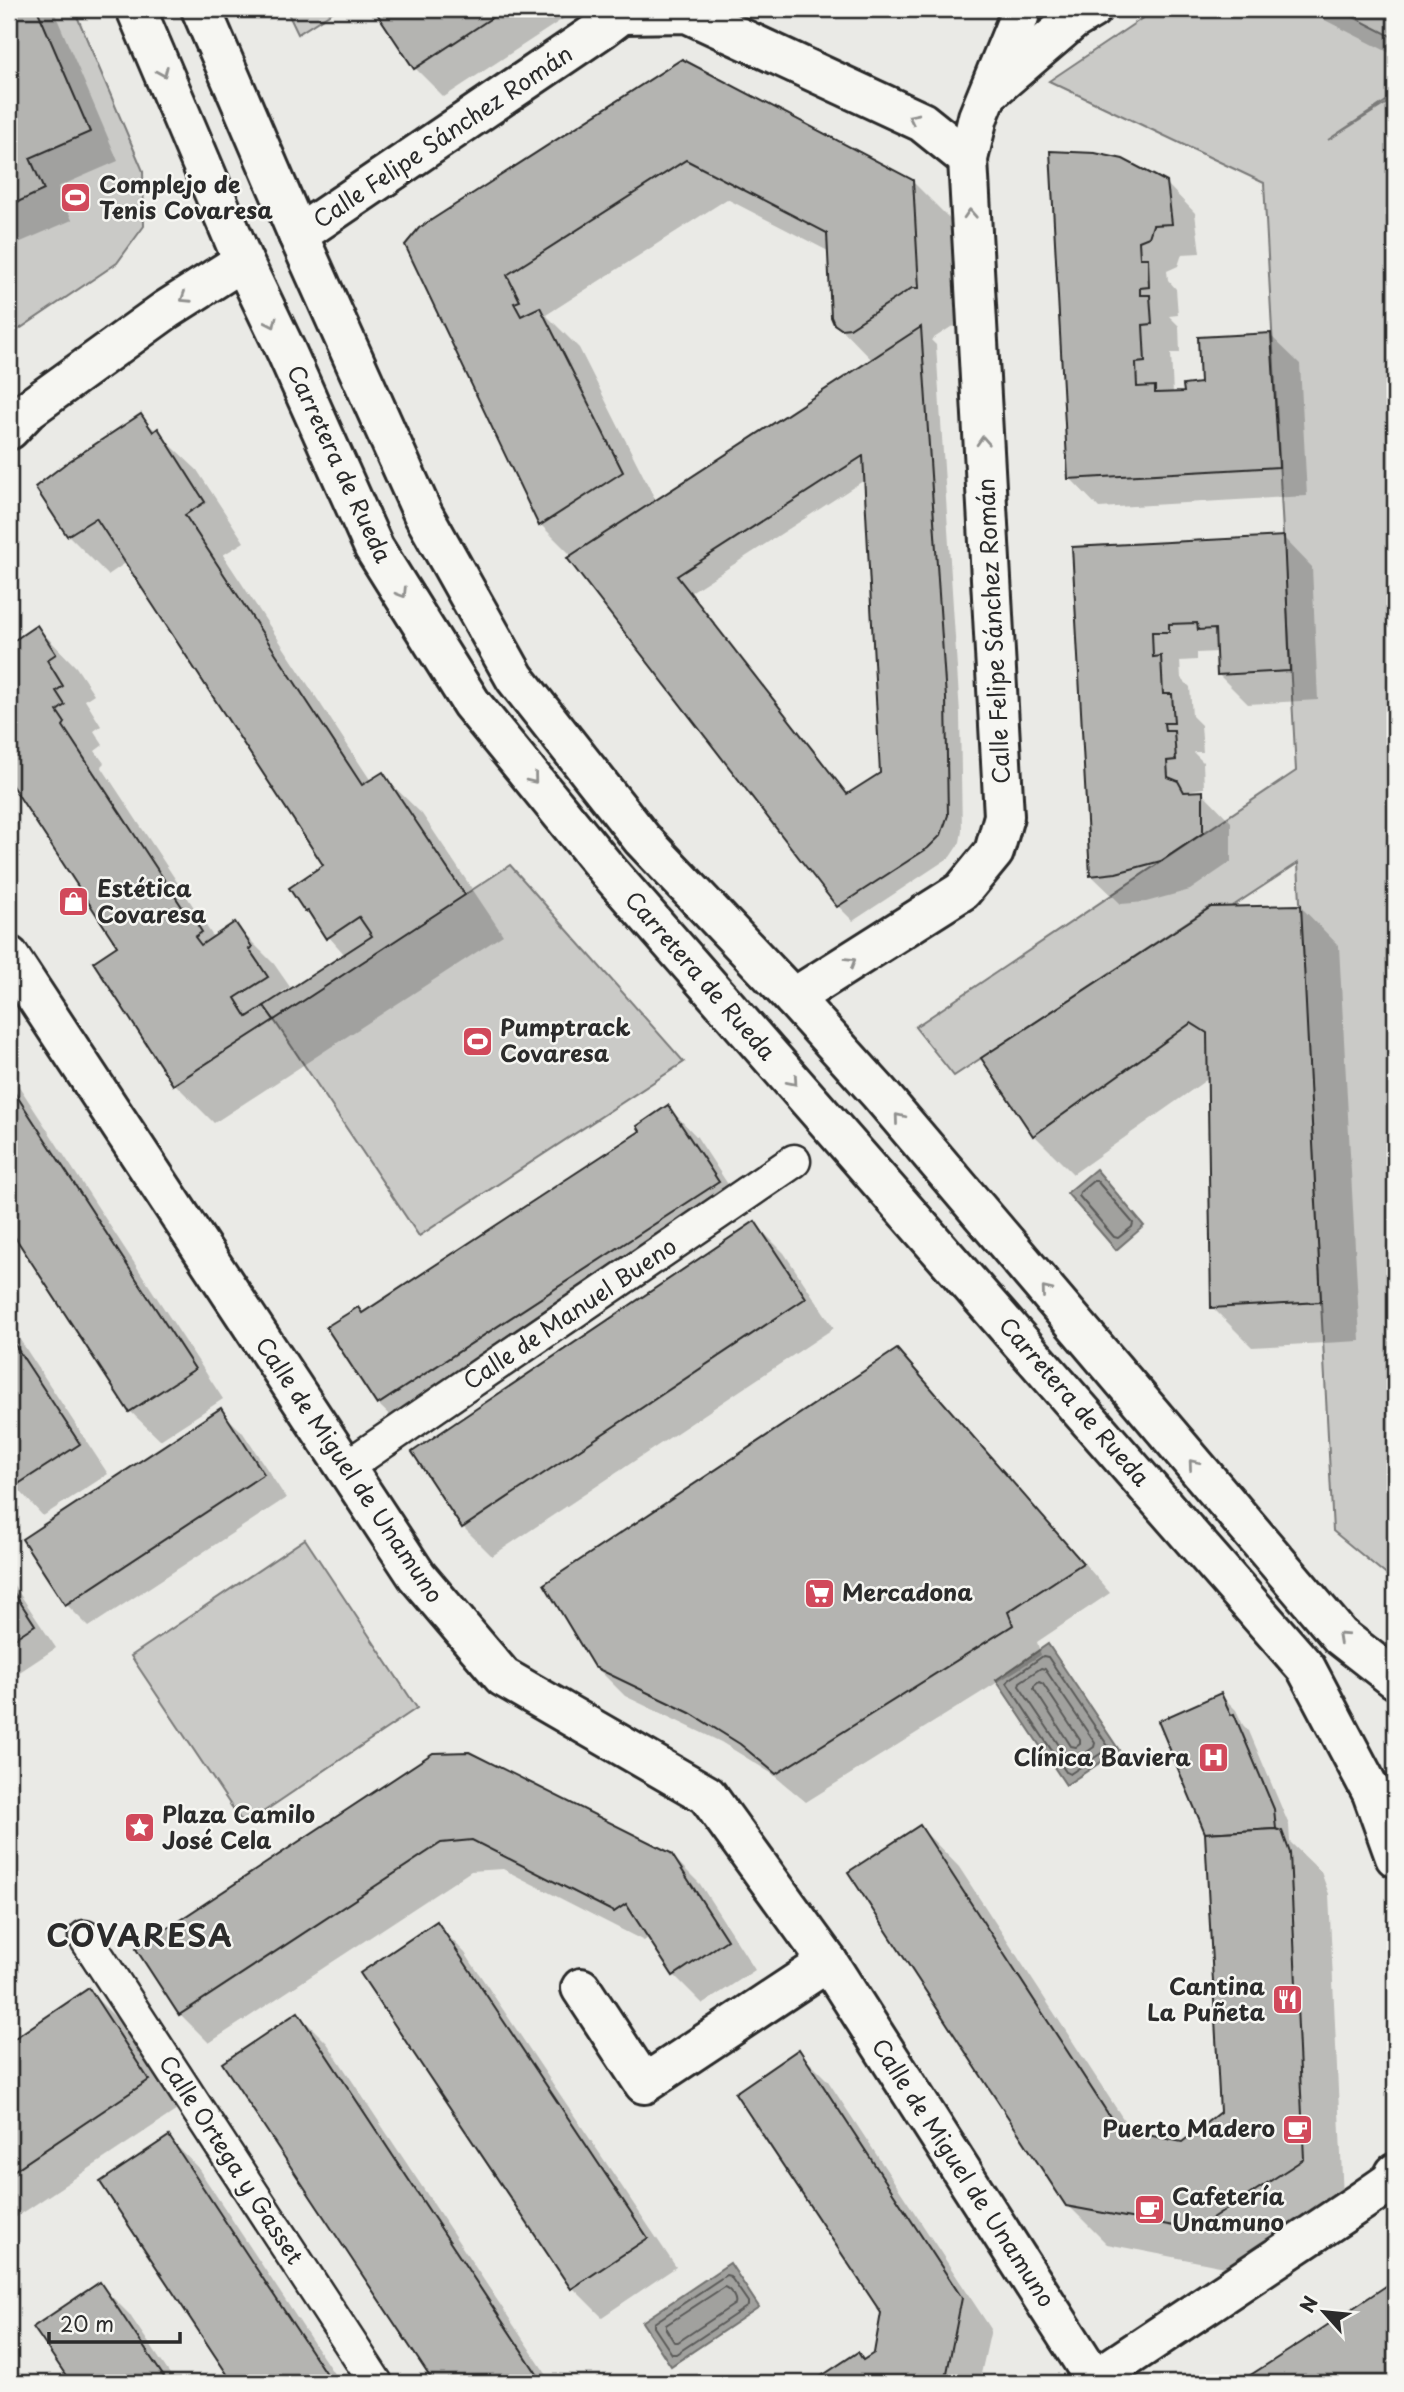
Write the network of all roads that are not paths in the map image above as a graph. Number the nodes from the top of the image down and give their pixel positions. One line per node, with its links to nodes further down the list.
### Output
1 (136, 9): 9 (street, Carretera de Rueda, one-way to 9)
2 (201, 9): 8 (street, Carretera de Rueda)
3 (625, 12): 7 (street, Calle Felipe Sánchez Román, one-way to 3); 8 (street, Calle Felipe Sánchez Román)
4 (1011, 13): 5 (street); 6 (street, Calle Felipe Sánchez Román)
5 (1082, 15): 6 (street)
6 (988, 94): 7 (street, Calle Felipe Sánchez Román)
7 (968, 159): 12 (street, Calle Felipe Sánchez Román, one-way to 7)
8 (298, 235): 12 (street, Carretera de Rueda)
9 (243, 261): 10 (street, one-way to 10); 16 (street, Carretera de Rueda, one-way to 16)
10 (9, 430)
11 (9, 956): 14 (street, Calle de Miguel de Unamuno)
12 (793, 998): 15 (street, Carretera de Rueda, one-way to 12)
13 (794, 1161): 14 (street, Calle de Manuel Bueno)
14 (345, 1468): 18 (street, Calle de Miguel de Unamuno)
15 (1395, 1679)
16 (1395, 1857)
17 (85, 1937): 22 (street, Calle Ortega y Gasset)
18 (828, 1962): 19 (street); 21 (street, Calle de Miguel de Unamuno)
19 (581, 1988)
20 (1394, 2178): 21 (street)
21 (1094, 2382)
22 (376, 2383)

